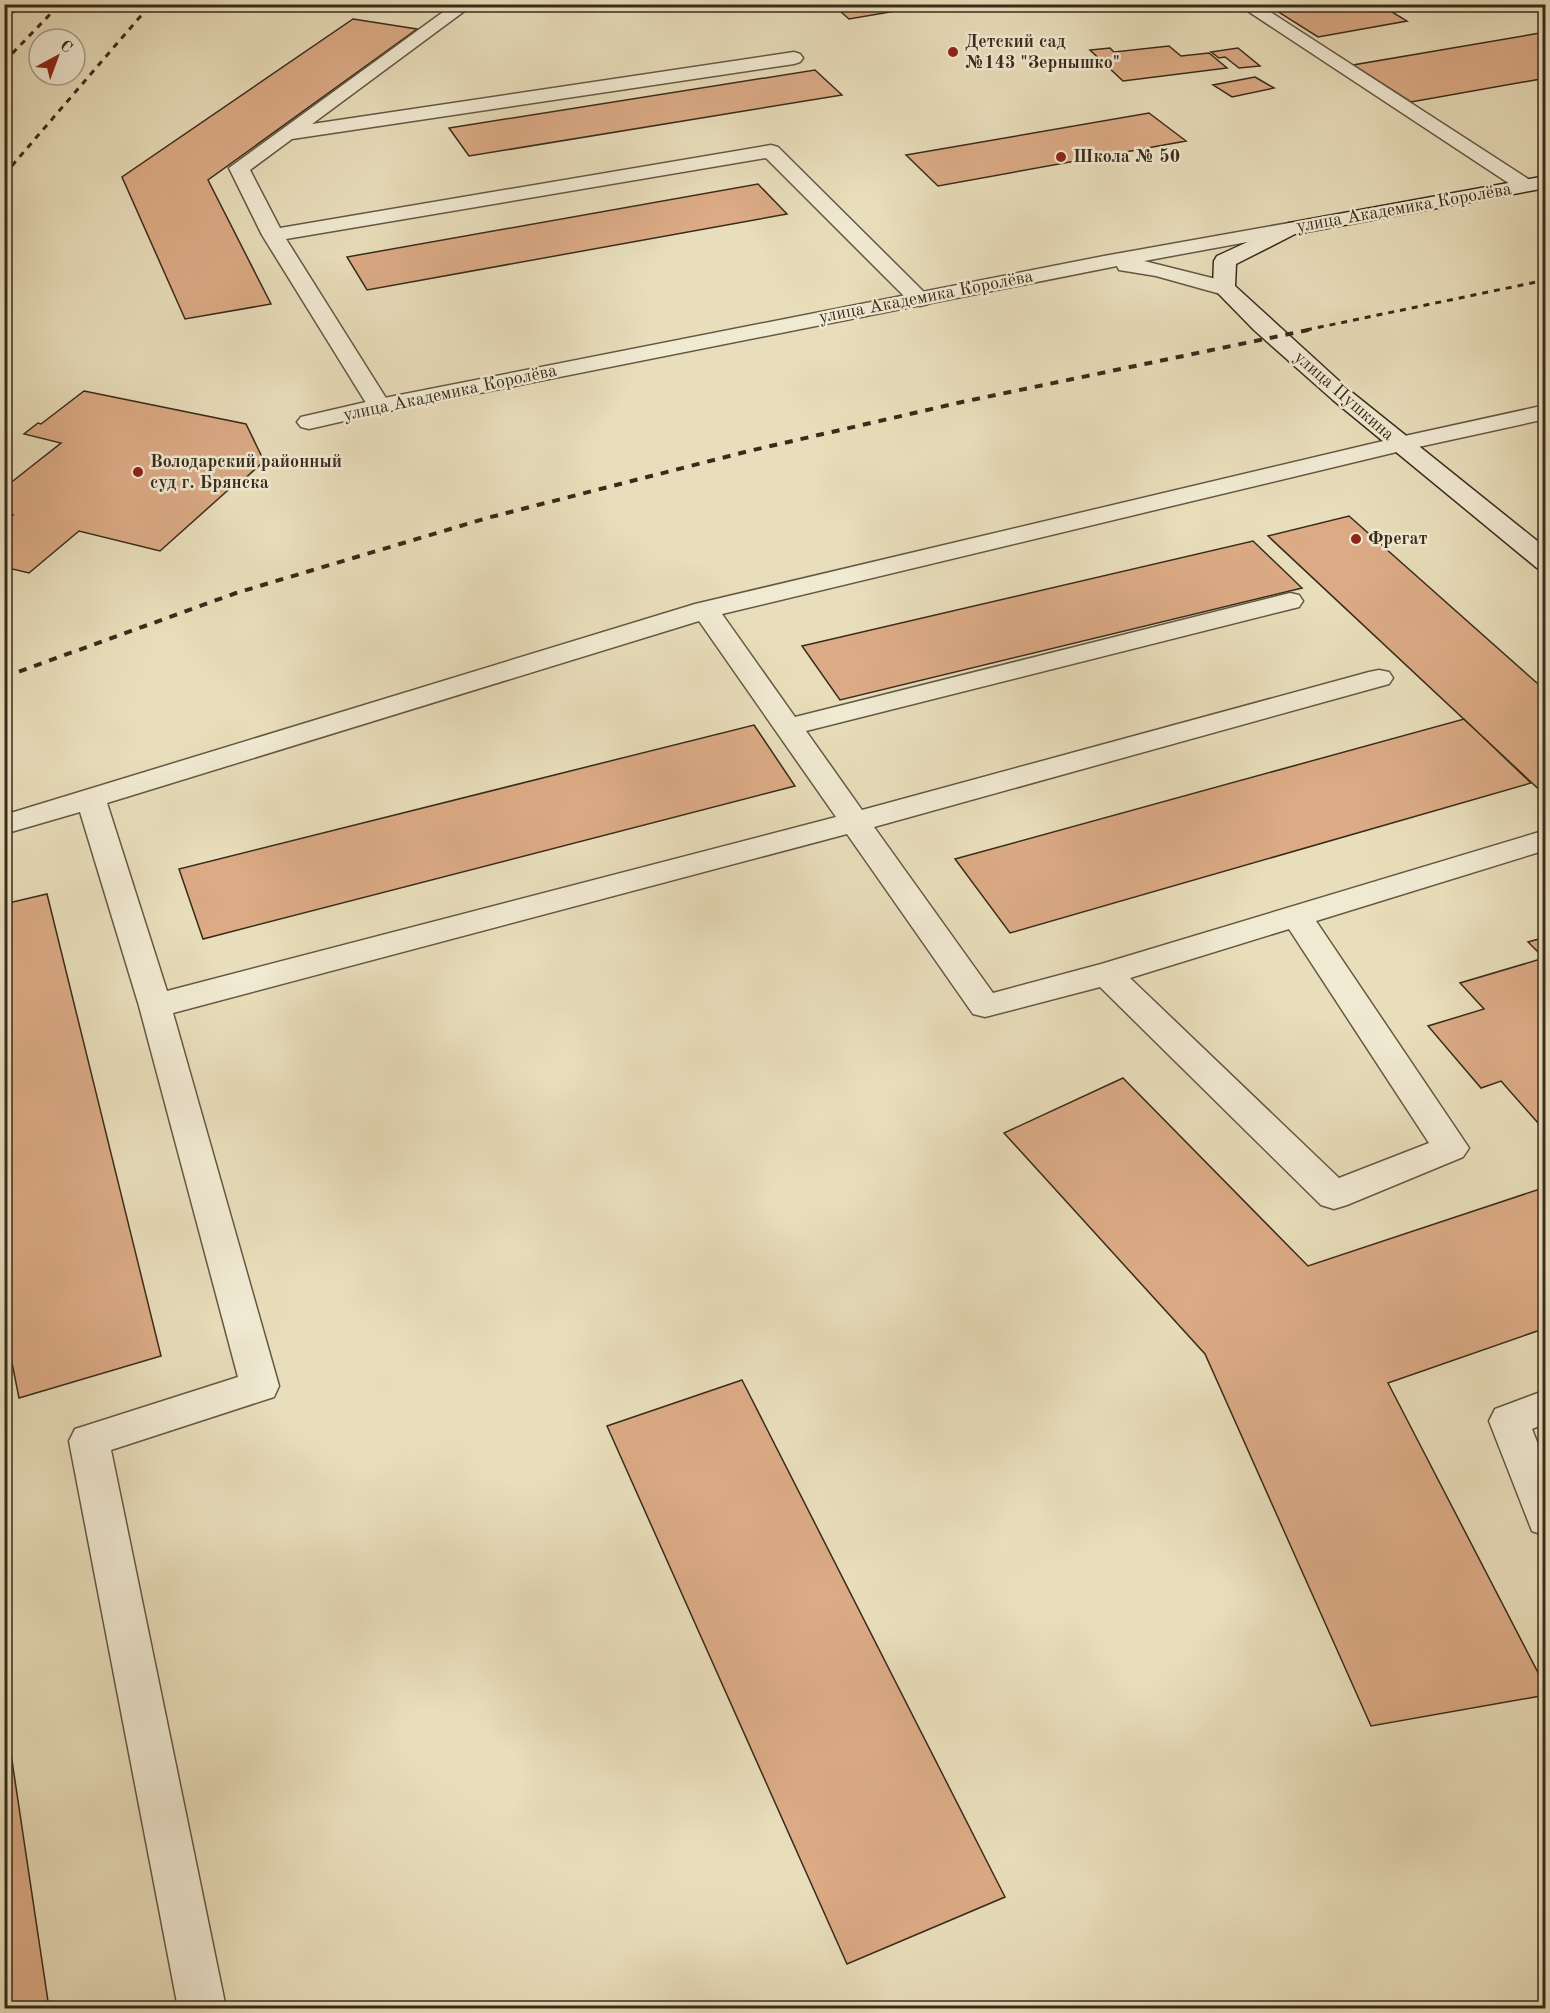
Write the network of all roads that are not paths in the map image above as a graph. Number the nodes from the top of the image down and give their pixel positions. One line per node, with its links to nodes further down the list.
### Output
1 (466, 4): 4 (street)
2 (1245, 4): 5 (street)
3 (794, 58): 4 (street)
4 (286, 134): 7 (street)
5 (1536, 184): 6 (street, улица Академика Королёва)
6 (1289, 228): 8 (street, улица Академика Королёва); 9 (street)
7 (273, 234): 10 (street); 11 (street)
8 (1104, 262): 9 (street); 10 (street, улица Академика Королёва)
9 (1224, 288): 14 (street, улица Пушкина)
10 (920, 299): 11 (street, улица Академика Королёва)
11 (379, 406): 13 (street, улица Академика Королёва)
12 (1545, 412): 14 (street)
13 (309, 422)
14 (1400, 444): 15 (street, улица Пушкина); 17 (street)
15 (1541, 553)
16 (1290, 601): 19 (street)
17 (705, 610): 19 (street); 20 (street)
18 (1379, 678): 21 (street)
19 (788, 727): 21 (street)
20 (90, 797): 22 (street); 26 (street)
21 (855, 822): 25 (street); 26 (street)
22 (4, 825)
23 (1545, 840): 24 (street)
24 (1296, 915): 25 (street); 25 (street)
25 (1106, 974)
26 (155, 1006): 29 (street)
27 (1545, 1406): 28 (street)
28 (1545, 1519)
29 (202, 2008)

